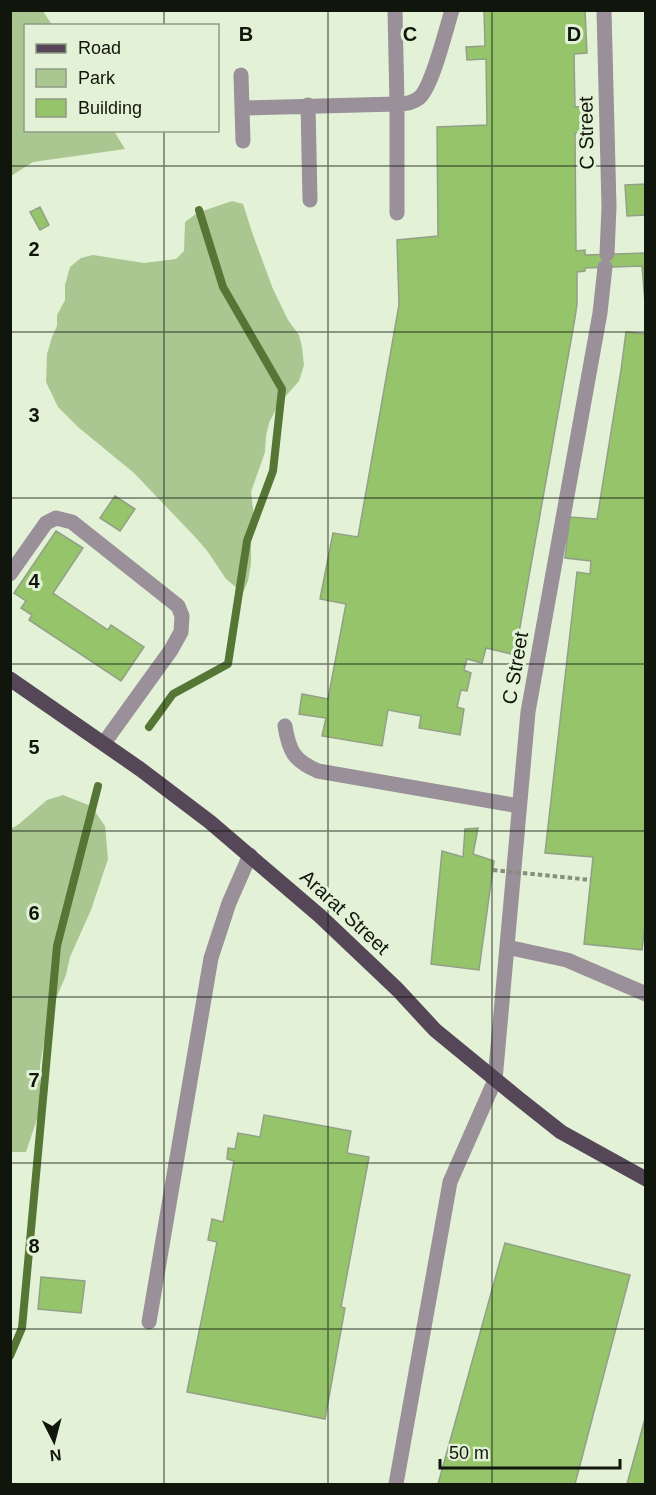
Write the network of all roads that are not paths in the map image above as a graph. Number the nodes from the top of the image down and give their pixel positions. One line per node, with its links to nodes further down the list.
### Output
1 (395, 10): 5 (street)
2 (452, 10): 5 (street)
3 (604, 10): 15 (street, C Street)
4 (241, 75): 7 (street)
5 (397, 104): 6 (street); 10 (street)
6 (308, 105): 7 (street); 9 (street)
7 (242, 108): 8 (street)
8 (243, 141)
9 (310, 200)
10 (397, 213)
11 (10, 574): 14 (street)
12 (10, 679): 14 (main road, Ararat Street)
13 (285, 726): 15 (street)
14 (104, 742): 16 (main road, Ararat Street)
15 (519, 806): 17 (street, C Street)
16 (250, 855): 19 (main road, Ararat Street); 21 (street)
17 (507, 947): 18 (street); 19 (street, C Street)
18 (645, 994)
19 (495, 1080): 20 (main road, Ararat Street); 22 (street, C Street)
20 (645, 1179)
21 (149, 1322)
22 (396, 1485)

